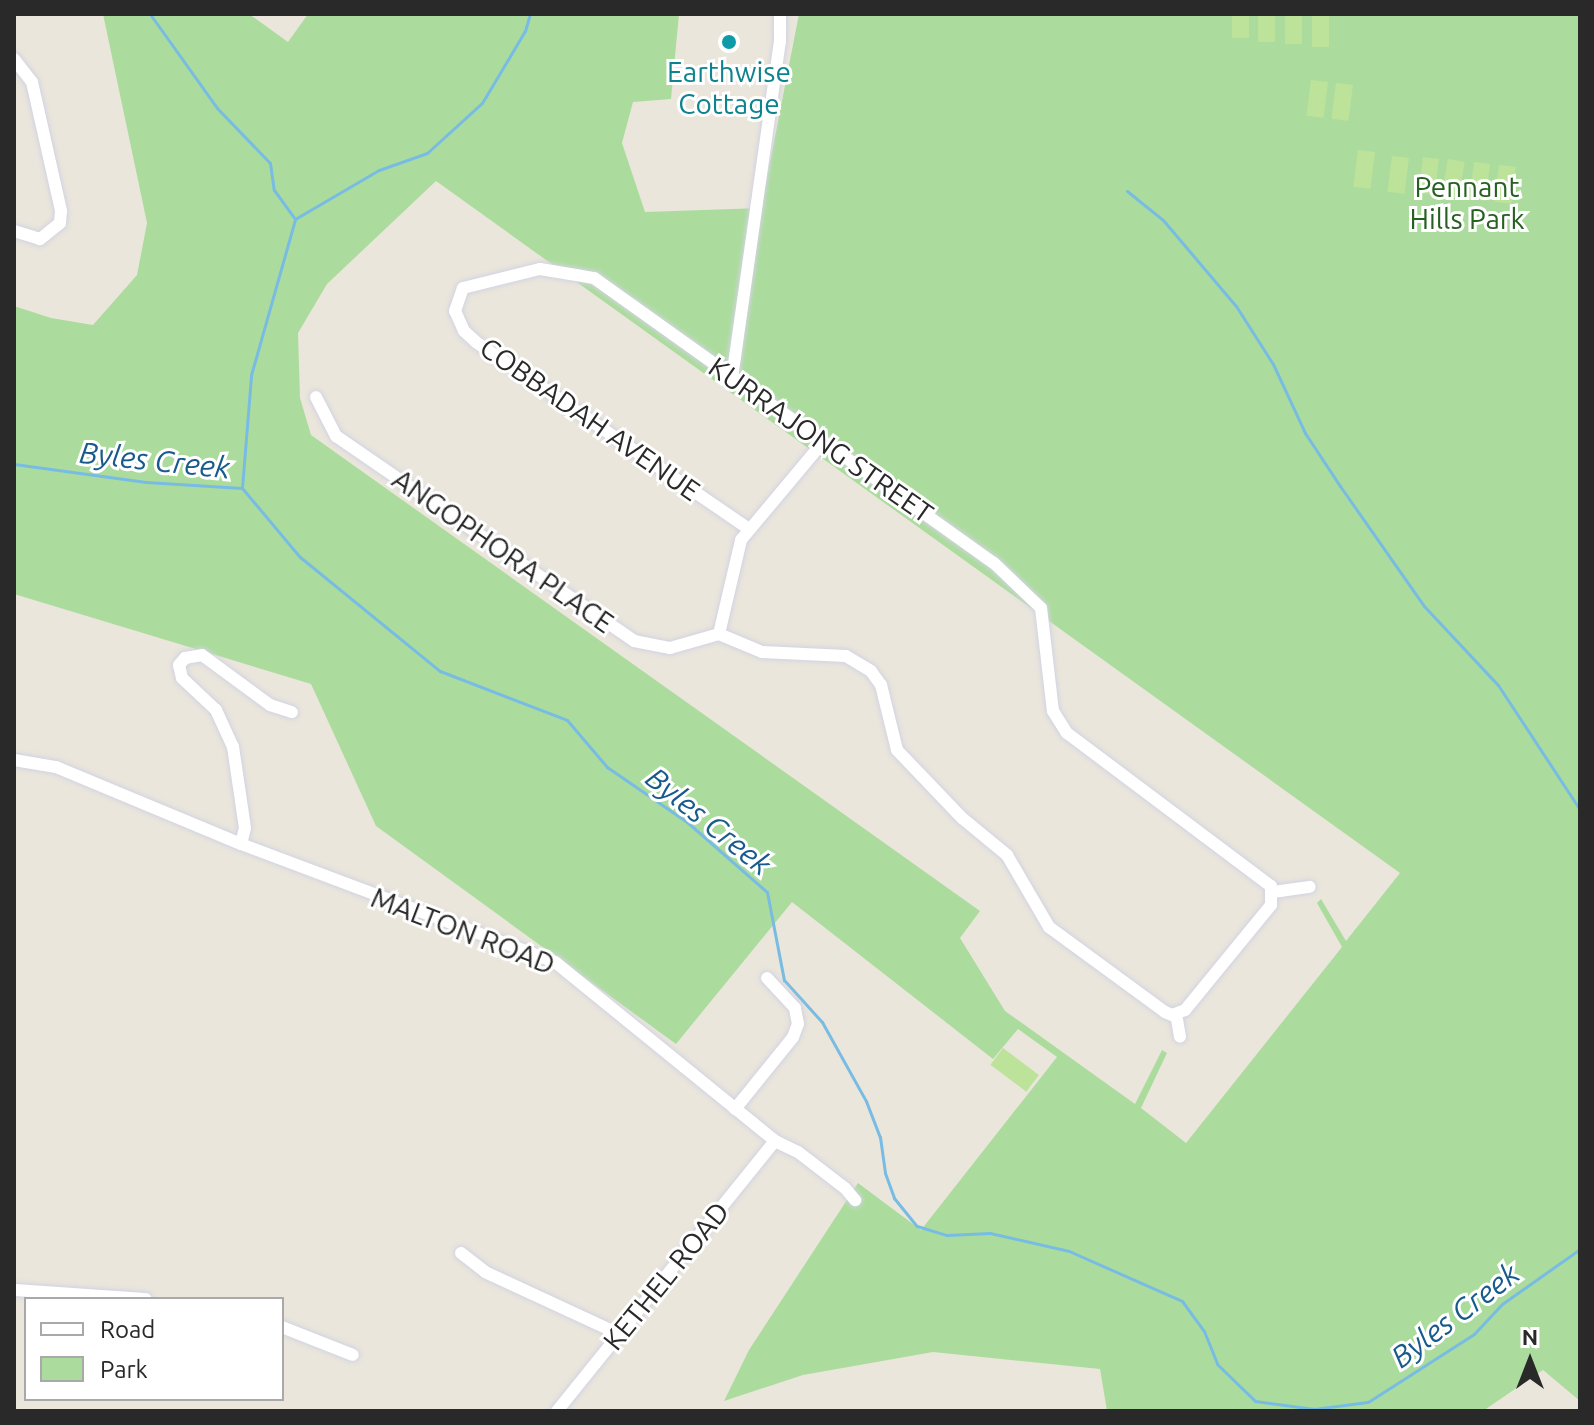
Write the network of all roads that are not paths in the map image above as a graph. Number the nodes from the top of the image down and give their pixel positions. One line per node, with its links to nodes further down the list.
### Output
1 (780, 14): 5 (street)
2 (14, 59): 3 (street)
3 (14, 231)
4 (594, 278): 5 (street, KURRAJONG STREET); 8 (street, COBBADAH AVENUE)
5 (732, 378): 7 (street, KURRAJONG STREET)
6 (316, 397): 9 (street, ANGOPHORA PLACE)
7 (823, 442): 8 (street); 14 (street, KURRAJONG STREET)
8 (749, 529): 9 (street)
9 (719, 634): 16 (street)
10 (292, 712): 12 (street)
11 (14, 760): 12 (street, MALTON ROAD)
12 (241, 844): 18 (street, MALTON ROAD)
13 (1310, 887): 14 (street)
14 (1273, 892): 16 (street)
15 (767, 978): 18 (street)
16 (1176, 1014): 17 (street)
17 (1180, 1037)
18 (735, 1109): 19 (street, MALTON ROAD)
19 (775, 1141): 20 (street, MALTON ROAD); 25 (street, KETHEL ROAD)
20 (855, 1200)
21 (461, 1253): 25 (street)
22 (14, 1290): 23 (street)
23 (117, 1297)
24 (284, 1328): 26 (street)
25 (619, 1334): 27 (street, KETHEL ROAD)
26 (353, 1355)
27 (557, 1411)

